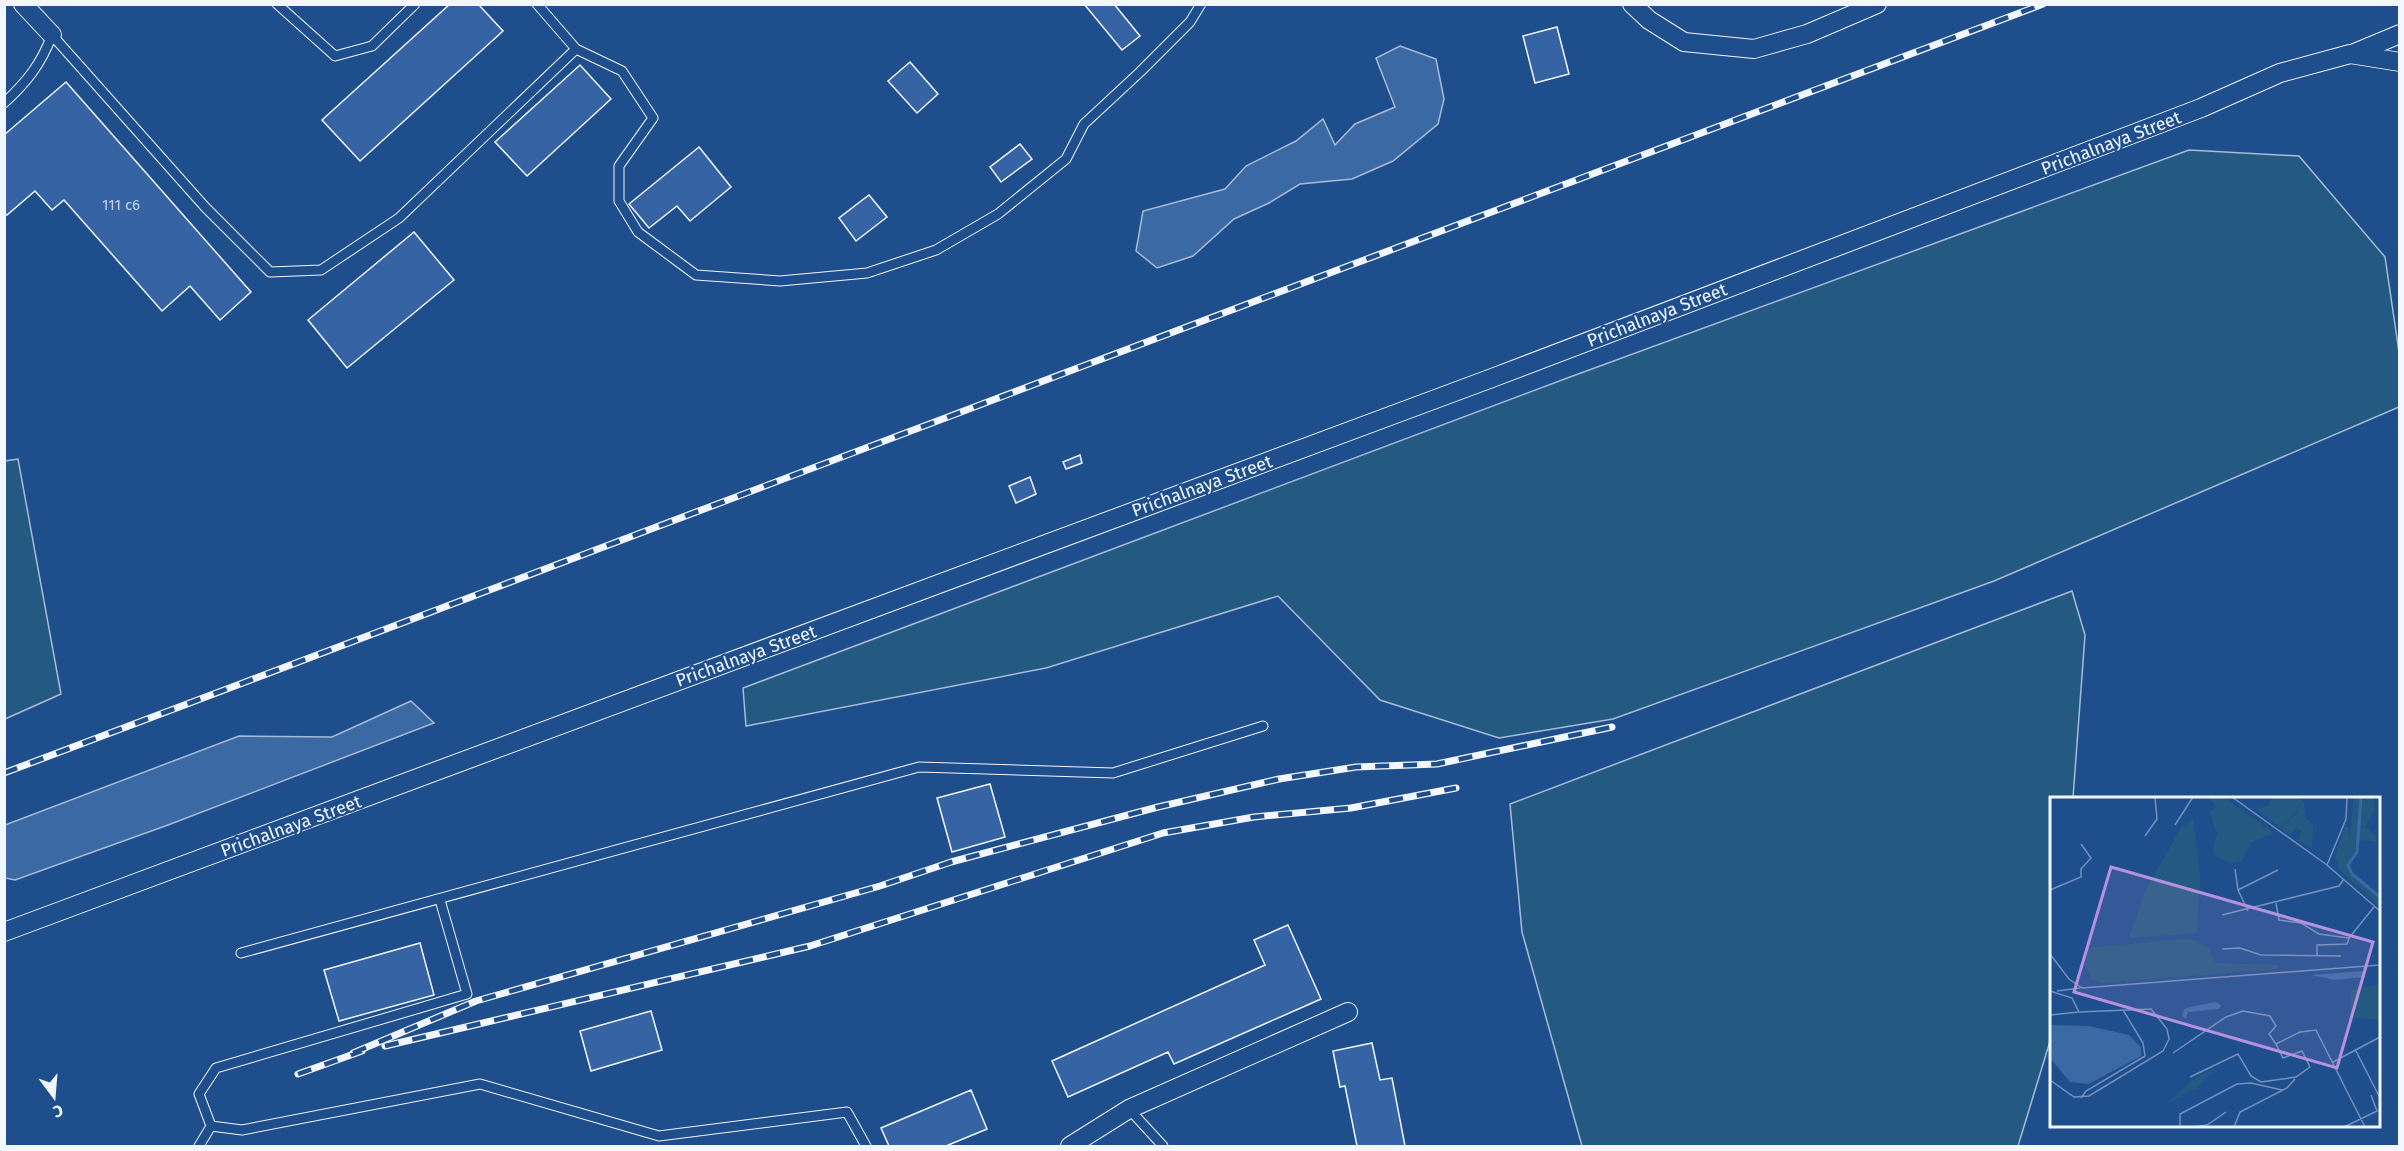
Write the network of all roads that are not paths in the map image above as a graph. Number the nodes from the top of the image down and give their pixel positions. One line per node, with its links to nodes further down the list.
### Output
1 (23, 4): 9 (street)
2 (277, 4): 3 (lane)
3 (415, 4)
4 (537, 4): 10 (lane)
5 (1201, 4): 10 (lane)
6 (1632, 4): 7 (street)
7 (1877, 4)
8 (2400, 34): 11 (street)
9 (52, 35): 10 (lane); 13 (lane)
10 (576, 49)
11 (2350, 54): 12 (street, Prichalnaya Street); 16 (street, Prichalnaya Street)
12 (2400, 62)
13 (4, 103)
14 (1263, 726): 15 (lane)
15 (440, 900): 17 (lane); 20 (lane)
16 (4, 932)
17 (241, 953)
18 (1348, 1012): 19 (street)
19 (1129, 1109): 23 (street); 24 (lane)
20 (211, 1126): 21 (lane); 22 (lane)
21 (200, 1146)
22 (866, 1146)
23 (1070, 1146)
24 (1163, 1146)

